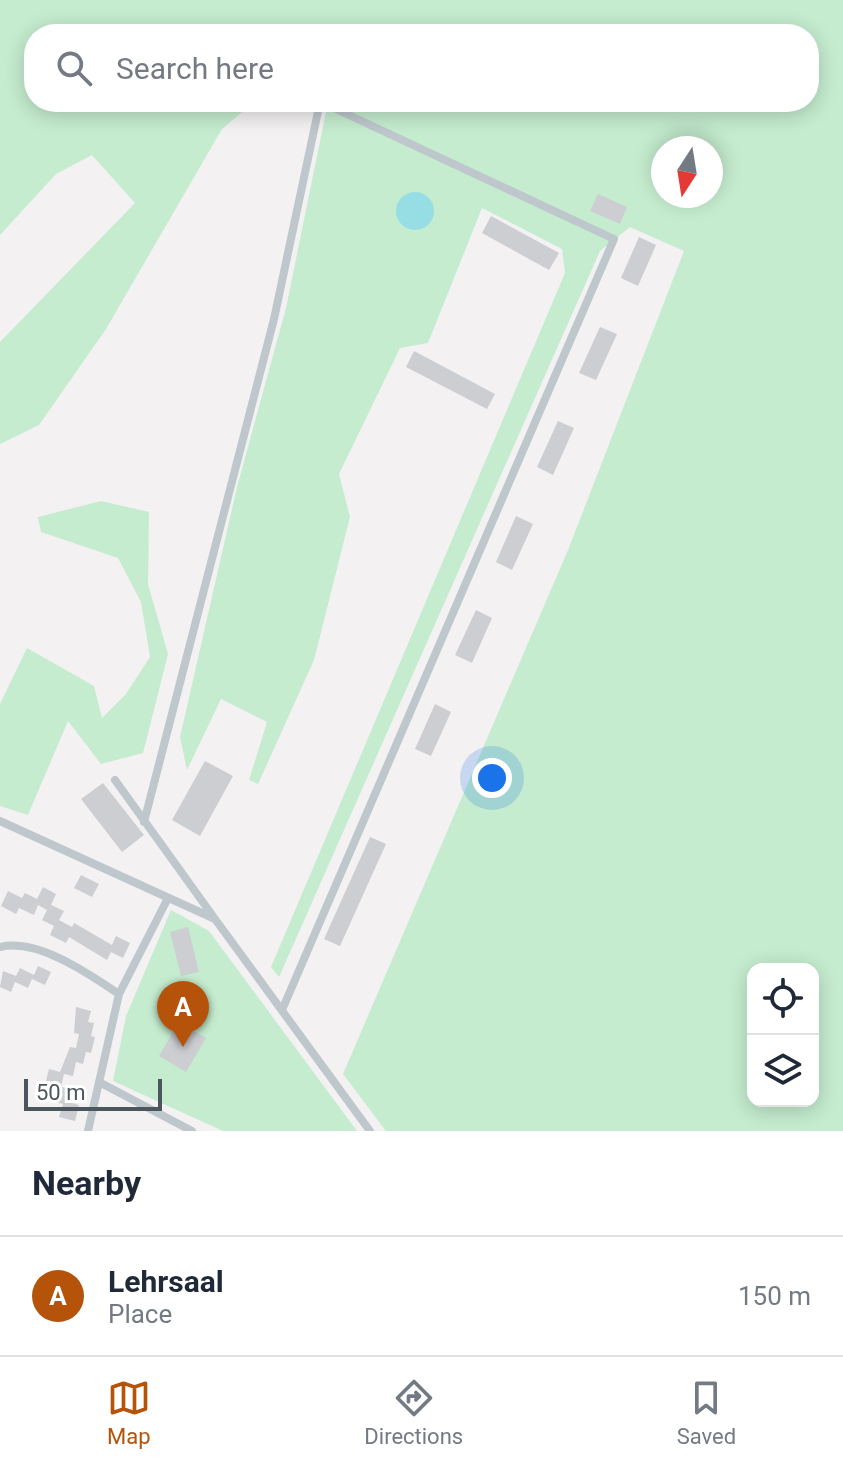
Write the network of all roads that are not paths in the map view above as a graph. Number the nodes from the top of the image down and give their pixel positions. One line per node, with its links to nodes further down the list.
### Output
1 (319, 112): 5 (lane)
2 (342, 112): 10 (lane)
3 (115, 780): 5 (lane)
4 (0, 821): 6 (lane)
5 (144, 822): 7 (lane)
6 (167, 900): 7 (lane); 9 (lane)
7 (215, 919): 10 (lane)
8 (0, 947): 9 (lane)
9 (119, 994): 11 (lane)
10 (282, 1010): 14 (lane)
11 (99, 1082): 12 (lane); 13 (lane)
12 (88, 1131)
13 (192, 1131)
14 (370, 1131)

